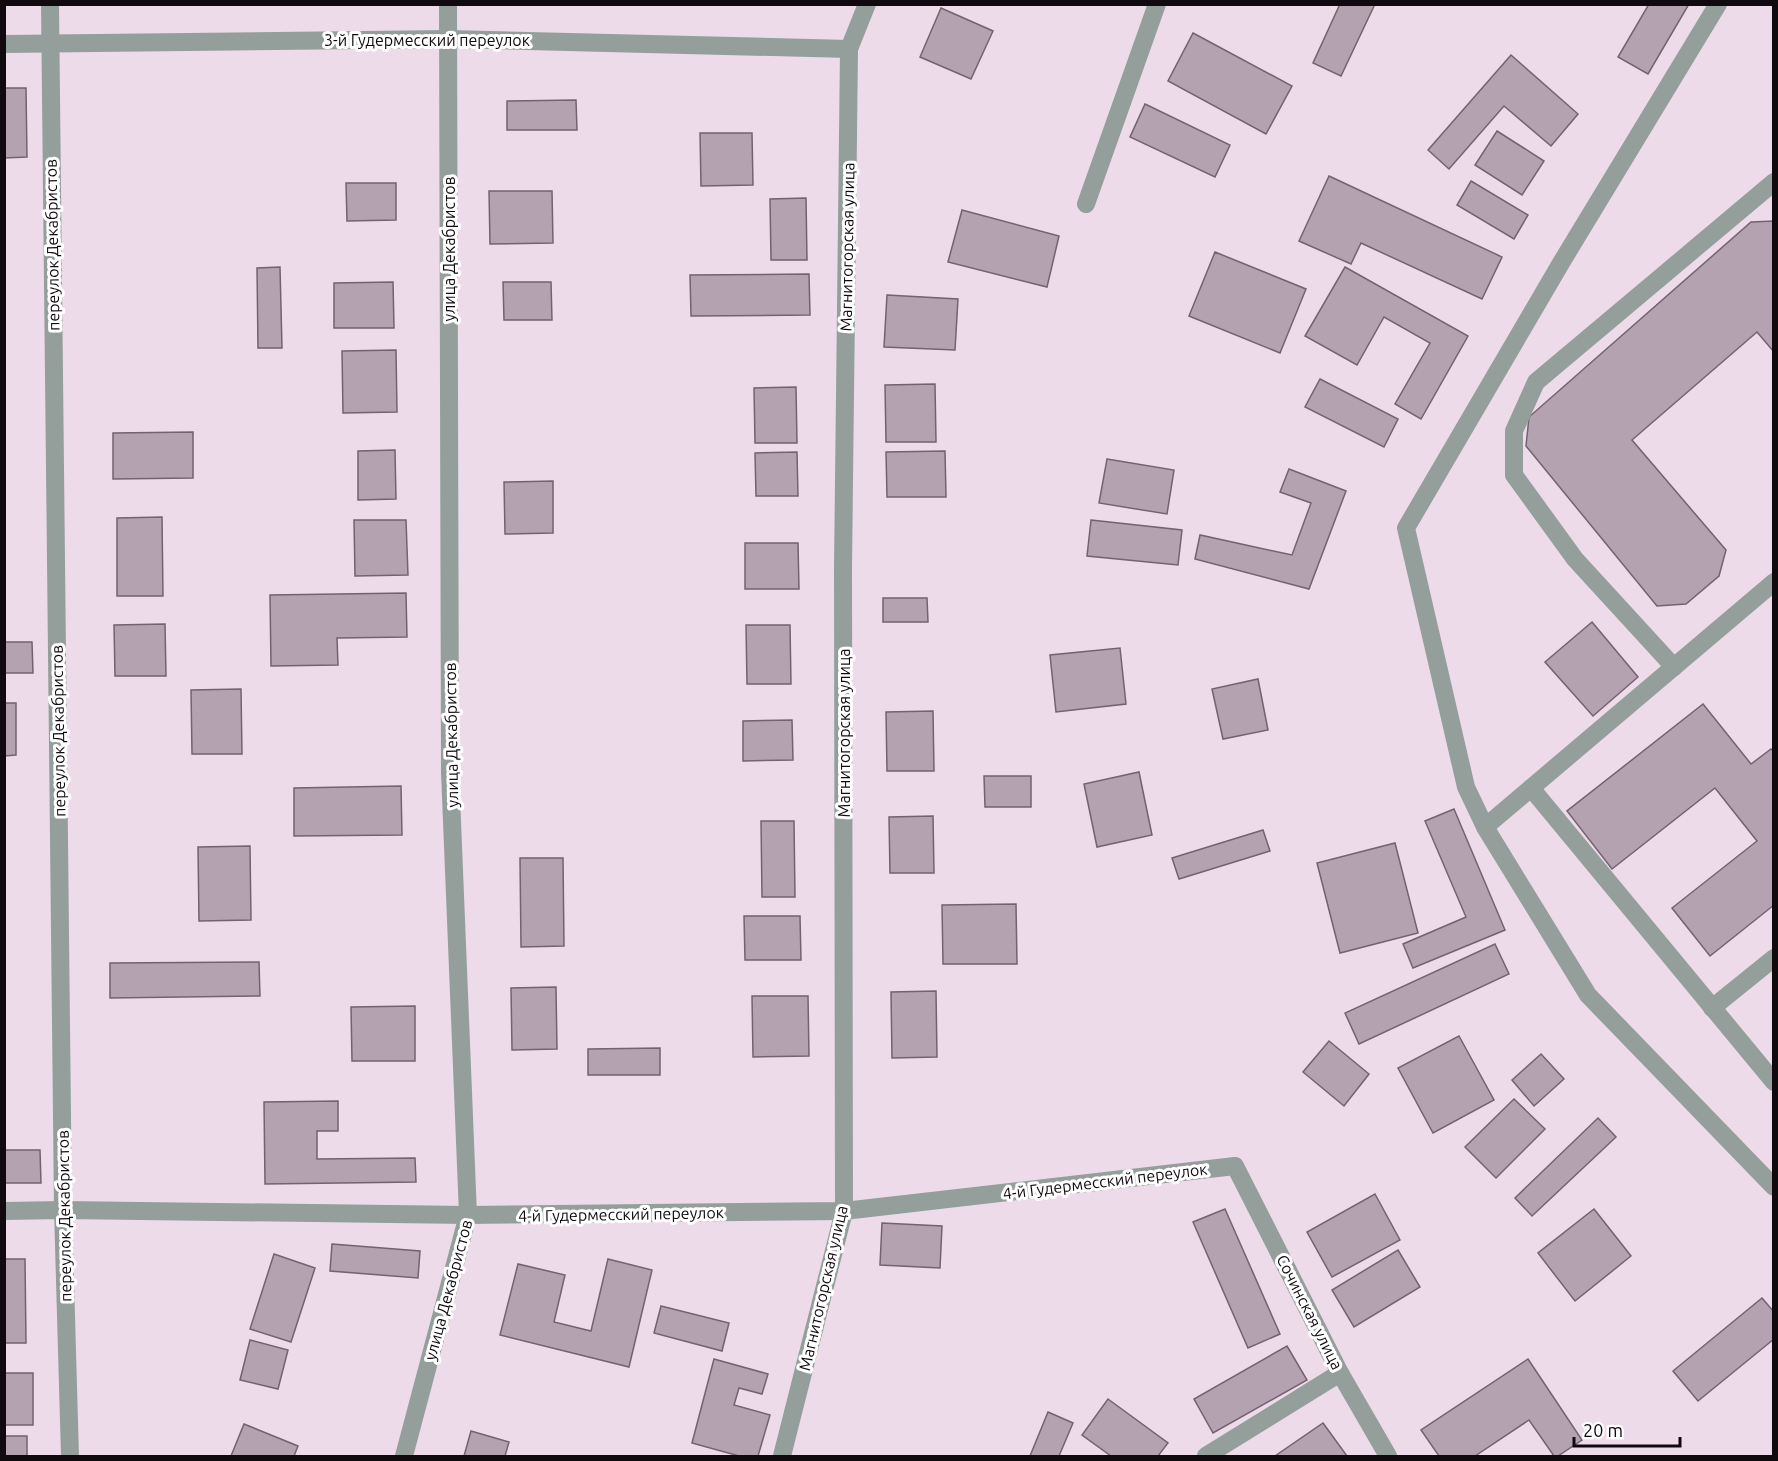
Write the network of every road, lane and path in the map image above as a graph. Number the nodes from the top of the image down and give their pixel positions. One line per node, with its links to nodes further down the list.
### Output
1 (50, 4): 7 (street, переулок Декабристов)
2 (448, 4): 6 (street, улица Декабристов)
3 (867, 4): 9 (street, Магнитогорская улица)
4 (1157, 4): 11 (street)
5 (1718, 4): 15 (street)
6 (449, 39): 7 (street, 3-й Гудермесский переулок); 9 (street, 3-й Гудермесский переулок); 24 (street, улица Декабристов)
7 (50, 43): 8 (street, 3-й Гудермесский переулок); 21 (street, переулок Декабристов)
8 (4, 44)
9 (849, 49): 23 (street, Магнитогорская улица)
10 (1773, 182): 13 (street)
11 (1086, 204)
12 (1773, 582): 13 (street)
13 (1674, 667): 14 (street)
14 (1531, 788): 15 (street); 17 (street)
15 (1485, 827): 20 (street)
16 (1773, 958): 17 (street)
17 (1712, 1008): 18 (street)
18 (1773, 1082)
19 (1235, 1166): 23 (street, 4-й Гудермесский переулок); 25 (street, Сочинская улица)
20 (1773, 1187)
21 (63, 1210): 22 (street, 4-й Гудермесский переулок); 24 (street, 4-й Гудермесский переулок); 26 (street, переулок Декабристов)
22 (4, 1211)
23 (844, 1211): 24 (street, 4-й Гудермесский переулок); 28 (street, Магнитогорская улица)
24 (468, 1215): 27 (street, улица Декабристов)
25 (1340, 1373): 29 (street); 30 (street, Сочинская улица)
26 (70, 1456)
27 (404, 1456)
28 (782, 1456)
29 (1206, 1456)
30 (1388, 1456)

